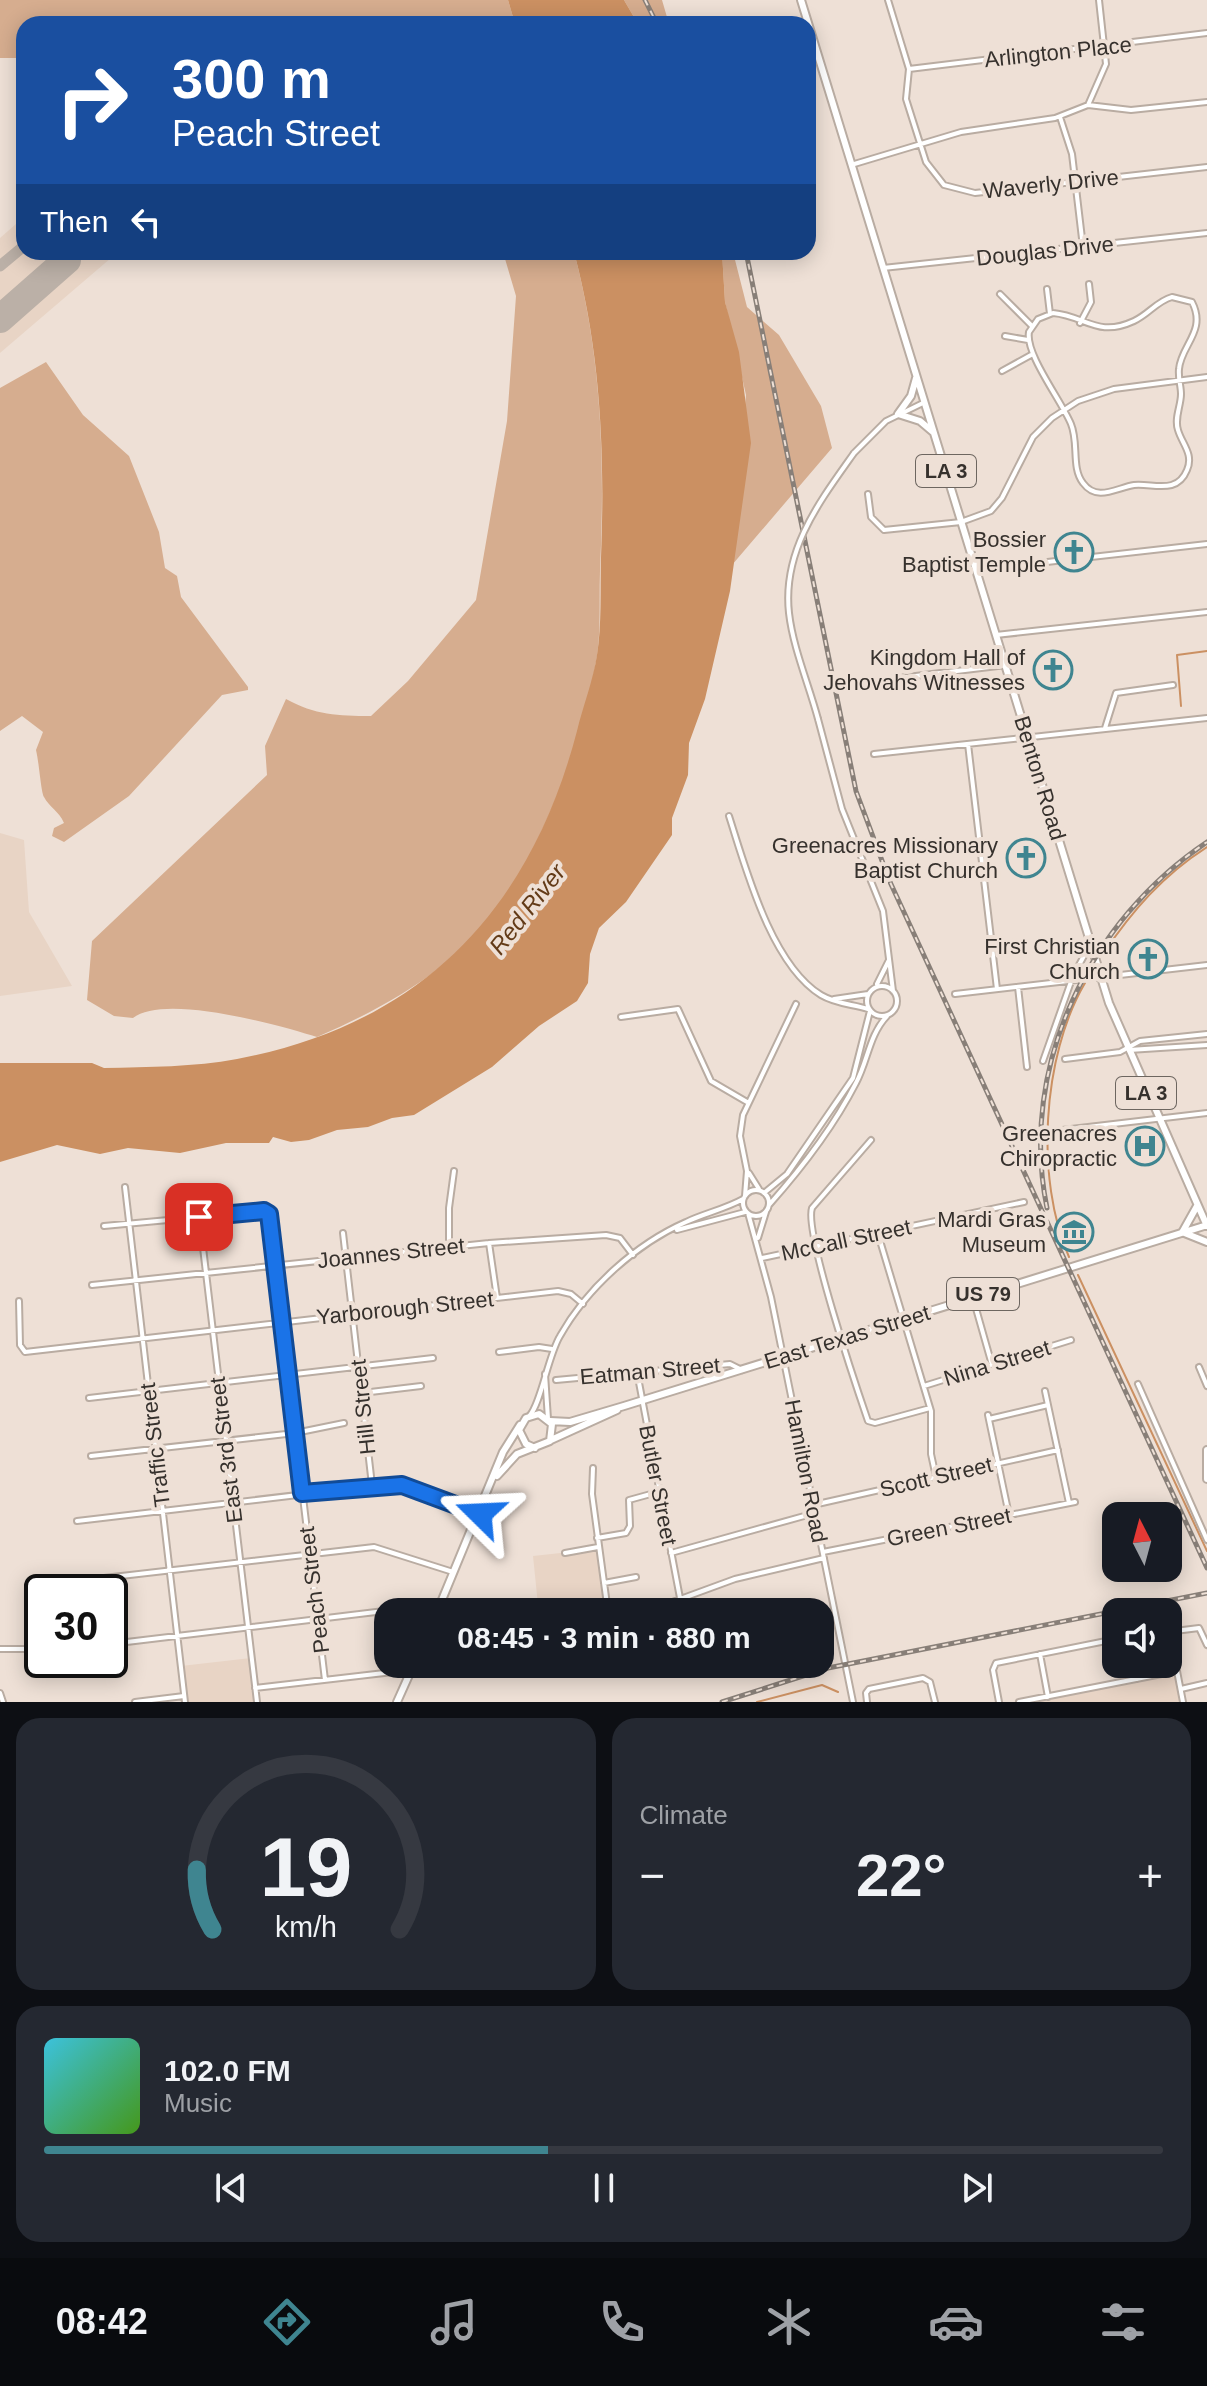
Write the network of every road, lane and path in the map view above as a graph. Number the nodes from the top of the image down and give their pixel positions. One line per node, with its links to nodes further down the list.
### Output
1 (888, 0): 6 (street, Waverly Drive)
2 (1099, 0): 4 (street)
3 (1207, 33): 4 (street, Arlington Place)
4 (1104, 47): 6 (street, Arlington Place); 8 (street)
5 (816, 50): 11 (main road, Benton Road / LA 3)
6 (909, 69): 10 (street, Waverly Drive)
7 (1207, 102): 8 (street)
8 (1088, 105): 9 (street)
9 (1060, 117): 10 (street); 13 (street)
10 (920, 144): 11 (street); 13 (street, Waverly Drive)
11 (851, 165): 16 (main road, Benton Road / LA 3)
12 (1207, 167): 13 (street, Waverly Drive)
13 (1076, 182): 15 (street)
14 (1207, 233): 15 (street, Douglas Drive)
15 (1083, 247): 16 (street, Douglas Drive)
16 (883, 268): 29 (main road, Benton Road / LA 3)
17 (1089, 284): 21 (street)
18 (1047, 289): 20 (street)
19 (1000, 294): 22 (street)
20 (1050, 314): 21 (street); 22 (street)
21 (1080, 323): 23 (street)
22 (1032, 326): 26 (street)
23 (1203, 331)
24 (1005, 336): 26 (street)
25 (1200, 339): 31 (street)
26 (1028, 340): 27 (street)
27 (1031, 355): 28 (street); 33 (street)
28 (1002, 371)
29 (916, 375): 32 (main road, Benton Road / LA 3); 34 (main road)
30 (1207, 377): 31 (street)
31 (1180, 382): 33 (street); 33 (street)
32 (925, 402): 34 (street); 35 (main road, Benton Road / LA 3)
33 (1064, 409): 37 (street)
34 (898, 414): 35 (main road); 52 (street, bridge)
35 (935, 435): 37 (main road, Benton Road / LA 3)
36 (868, 494): 37 (street)
37 (961, 522): 39 (main road, Benton Road / LA 3)
38 (1207, 544): 39 (street)
39 (976, 570): 41 (main road, Benton Road / LA 3)
40 (1207, 612): 41 (street)
41 (996, 635): 42 (main road, Benton Road / LA 3)
42 (1006, 665): 43 (street); 47 (main road, Benton Road / LA 3)
43 (858, 683)
44 (1173, 685): 46 (street)
45 (1207, 718): 46 (street)
46 (1105, 728): 47 (street)
47 (1028, 737): 48 (street); 51 (main road, Benton Road / LA 3)
48 (968, 744): 49 (street); 58 (street)
49 (874, 754)
50 (729, 816): 62 (street)
51 (1091, 943): 54 (main road, Benton Road / LA 3); 55 (street)
52 (890, 958): 56 (street); 59 (street)
53 (1207, 965): 54 (street)
54 (1102, 978): 55 (street); 69 (main road, Benton Road / LA 3)
55 (1072, 981): 57 (street); 71 (street)
56 (875, 987): 59 (street); 60 (street)
57 (1018, 987): 58 (street); 72 (street)
58 (997, 989): 61 (street)
59 (893, 991): 65 (street)
60 (868, 994): 62 (street); 64 (street)
61 (955, 994)
62 (832, 1000): 64 (street)
63 (796, 1004): 73 (street)
64 (869, 1010): 65 (street); 81 (street)
65 (887, 1016): 86 (street, Hamilton Road)
66 (621, 1017): 73 (street)
67 (1207, 1034): 69 (street)
68 (1207, 1045): 69 (street)
69 (1127, 1050): 70 (street); 75 (main road, Benton Road / LA 3)
70 (1065, 1059)
71 (1043, 1061)
72 (1027, 1067)
73 (747, 1102): 79 (street)
74 (1207, 1113): 75 (street)
75 (1158, 1118): 76 (street); 85 (main road, Benton Road / LA 3)
76 (1054, 1131)
77 (871, 1140): 101 (street)
78 (454, 1171): 100 (street)
79 (747, 1171): 81 (street); 83 (street)
80 (125, 1187): 90 (street, Traffic Street)
81 (763, 1192): 83 (street); 86 (street)
82 (197, 1197): 89 (street, East 3rd Street)
83 (744, 1197): 87 (street); 93 (street)
84 (1024, 1202): 96 (street, McCall Street)
85 (1197, 1206): 88 (main road); 91 (main road, Benton Road / LA 3); 94 (main road)
86 (768, 1207): 87 (street); 97 (street, Hamilton Road)
87 (747, 1212): 93 (street); 97 (street, Hamilton Road)
88 (1207, 1212)
89 (199, 1217): 90 (street); 105 (street, Peach Street); 106 (street, East 3rd Street)
90 (129, 1223): 92 (street); 107 (street, Traffic Street)
91 (1207, 1225): 94 (main road, East Texas Street / US 79)
92 (104, 1226)
93 (674, 1230): 102 (street)
94 (1182, 1232): 98 (main road); 109 (main road, East Texas Street / US 79)
95 (343, 1233): 103 (street, Hill Street)
96 (878, 1234): 101 (street, McCall Street); 114 (street)
97 (758, 1240): 104 (street, Hamilton Road)
98 (1207, 1242)
99 (489, 1243): 100 (street, Joannes Street); 102 (street, Joannes Street); 110 (street)
100 (449, 1247): 103 (street, Joannes Street)
101 (815, 1247): 104 (street, McCall Street); 118 (street)
102 (633, 1255): 112 (street)
103 (345, 1258): 105 (street, Joannes Street); 113 (street, Hill Street)
104 (762, 1258): 122 (street, Hamilton Road)
105 (275, 1265): 106 (street, Joannes Street); 115 (street, Peach Street)
106 (205, 1272): 107 (street, Joannes Street); 116 (street, East 3rd Street)
107 (135, 1280): 108 (street, Joannes Street); 117 (street, Traffic Street)
108 (92, 1285)
109 (973, 1297): 114 (main road, East Texas Street / US 79); 124 (street)
110 (497, 1298): 112 (street, Yarborough Street); 113 (street, Yarborough Street)
111 (19, 1301): 117 (street, Yarborough Street)
112 (583, 1304): 120 (street)
113 (352, 1314): 115 (street, Yarborough Street); 125 (street, Hill Street)
114 (903, 1319): 118 (main road, East Texas Street / US 79); 135 (street)
115 (282, 1322): 116 (street, Yarborough Street); 129 (street, Peach Street)
116 (212, 1330): 117 (street, Yarborough Street); 132 (street, East 3rd Street)
117 (142, 1336): 137 (street, Traffic Street)
118 (844, 1338): 122 (main road, East Texas Street / US 79); 144 (street, Nina Street)
119 (1071, 1340): 124 (street, Nina Street)
120 (553, 1350): 121 (street); 130 (street)
121 (499, 1352)
122 (783, 1357): 127 (main road, East Texas Street / US 79); 166 (street, Hamilton Road)
123 (433, 1358): 125 (street)
124 (992, 1365): 135 (street, Nina Street)
125 (359, 1366): 129 (street); 139 (street, Hill Street)
126 (1199, 1367): 136 (street)
127 (742, 1370): 128 (street, Eatman Street); 141 (main road, East Texas Street / US 79)
128 (637, 1372): 131 (street, Eatman Street); 141 (street, Butler Street)
129 (288, 1374): 132 (street); 149 (street, Peach Street)
130 (545, 1374): 145 (street); 146 (street)
131 (556, 1380)
132 (218, 1382): 137 (street); 151 (street, East 3rd Street)
133 (1138, 1384): 173 (street)
134 (421, 1386): 139 (street)
135 (924, 1386): 144 (street)
136 (1207, 1386)
137 (148, 1391): 140 (street); 155 (street, Traffic Street)
138 (1045, 1391): 142 (street)
139 (362, 1393): 162 (street, Hill Street)
140 (89, 1398)
141 (642, 1401): 143 (main road, East Texas Street / US 79); 163 (street, Butler Street)
142 (1048, 1405): 153 (street); 157 (street)
143 (624, 1406): 146 (main road, East Texas Street / US 79); 150 (main road, East Texas Street / US 79)
144 (930, 1408): 159 (street)
145 (530, 1415): 146 (main road, East Texas Street / US 79); 148 (main road, East Texas Street / US 79)
146 (549, 1420): 150 (main road)
147 (344, 1423): 149 (street)
148 (520, 1425): 152 (main road); 160 (main road, East Texas Street / US 79)
149 (295, 1433): 151 (street); 164 (street, Peach Street)
150 (550, 1441): 152 (main road, East Texas Street / US 79)
151 (225, 1442): 155 (street); 165 (street, East 3rd Street)
152 (535, 1448): 160 (main road, East Texas Street / US 79)
153 (1058, 1450): 157 (street, Scott Street); 170 (street, Green Street)
154 (1207, 1450): 161 (main road)
155 (156, 1451): 156 (street); 167 (street, Traffic Street)
156 (91, 1456)
157 (998, 1463): 159 (street, Scott Street); 170 (street)
158 (593, 1468): 172 (street)
159 (936, 1477): 166 (street, Scott Street)
160 (495, 1478): 169 (main road, East Texas Street / US 79)
161 (1207, 1479)
162 (372, 1485): 164 (street); 169 (street)
163 (658, 1492): 172 (street); 176 (street, Butler Street)
164 (302, 1493): 165 (street); 177 (street, Peach Street)
165 (232, 1501): 167 (street); 179 (street, East 3rd Street)
166 (813, 1505): 168 (street, Hamilton Road)
167 (162, 1511): 171 (street); 180 (street, Traffic Street)
168 (815, 1513): 176 (street); 178 (street, Hamilton Road)
169 (480, 1514): 181 (main road, East Texas Street / US 79)
170 (1009, 1515): 178 (street, Green Street)
171 (77, 1521)
172 (597, 1538): 174 (street)
173 (1207, 1540)
174 (599, 1547): 175 (street); 184 (street)
175 (565, 1553)
176 (671, 1553): 187 (street, Butler Street)
177 (310, 1554): 179 (street); 181 (street); 189 (street, Peach Street)
178 (823, 1555): 187 (street, Green Street); 215 (street, Hamilton Road)
179 (240, 1563): 180 (street); 190 (street, East 3rd Street)
180 (170, 1571): 182 (street); 192 (street, Traffic Street)
181 (454, 1572): 185 (main road, East Texas Street / US 79)
182 (128, 1576)
183 (636, 1577): 184 (street)
184 (604, 1583): 186 (street)
185 (444, 1598)
186 (606, 1598)
187 (680, 1598)
188 (374, 1612): 189 (street)
189 (317, 1619): 190 (street); 204 (street, Peach Street)
190 (247, 1627): 192 (street); 206 (street, East 3rd Street)
191 (1182, 1631): 195 (street)
192 (177, 1636): 193 (street); 210 (street, Traffic Street)
193 (128, 1642)
194 (1102, 1642): 198 (street)
195 (1207, 1645)
196 (0, 1649): 197 (street)
197 (24, 1649)
198 (1040, 1654): 209 (street); 218 (street)
199 (374, 1674): 204 (street)
200 (408, 1678): 214 (main road)
201 (1142, 1678): 203 (street)
202 (1179, 1678): 207 (street)
203 (1137, 1679): 209 (street)
204 (325, 1680): 206 (street)
205 (1207, 1683): 207 (street)
206 (255, 1688): 213 (street, East 3rd Street)
207 (1181, 1689): 220 (street)
208 (0, 1693): 211 (street)
209 (1048, 1697): 219 (street)
210 (185, 1699): 212 (street)
211 (3, 1702)
212 (135, 1702)
213 (257, 1702)
214 (397, 1702)
215 (853, 1702)
216 (867, 1702): 217 (street)
217 (935, 1702)
218 (999, 1702)
219 (1019, 1702)
220 (1183, 1702)

